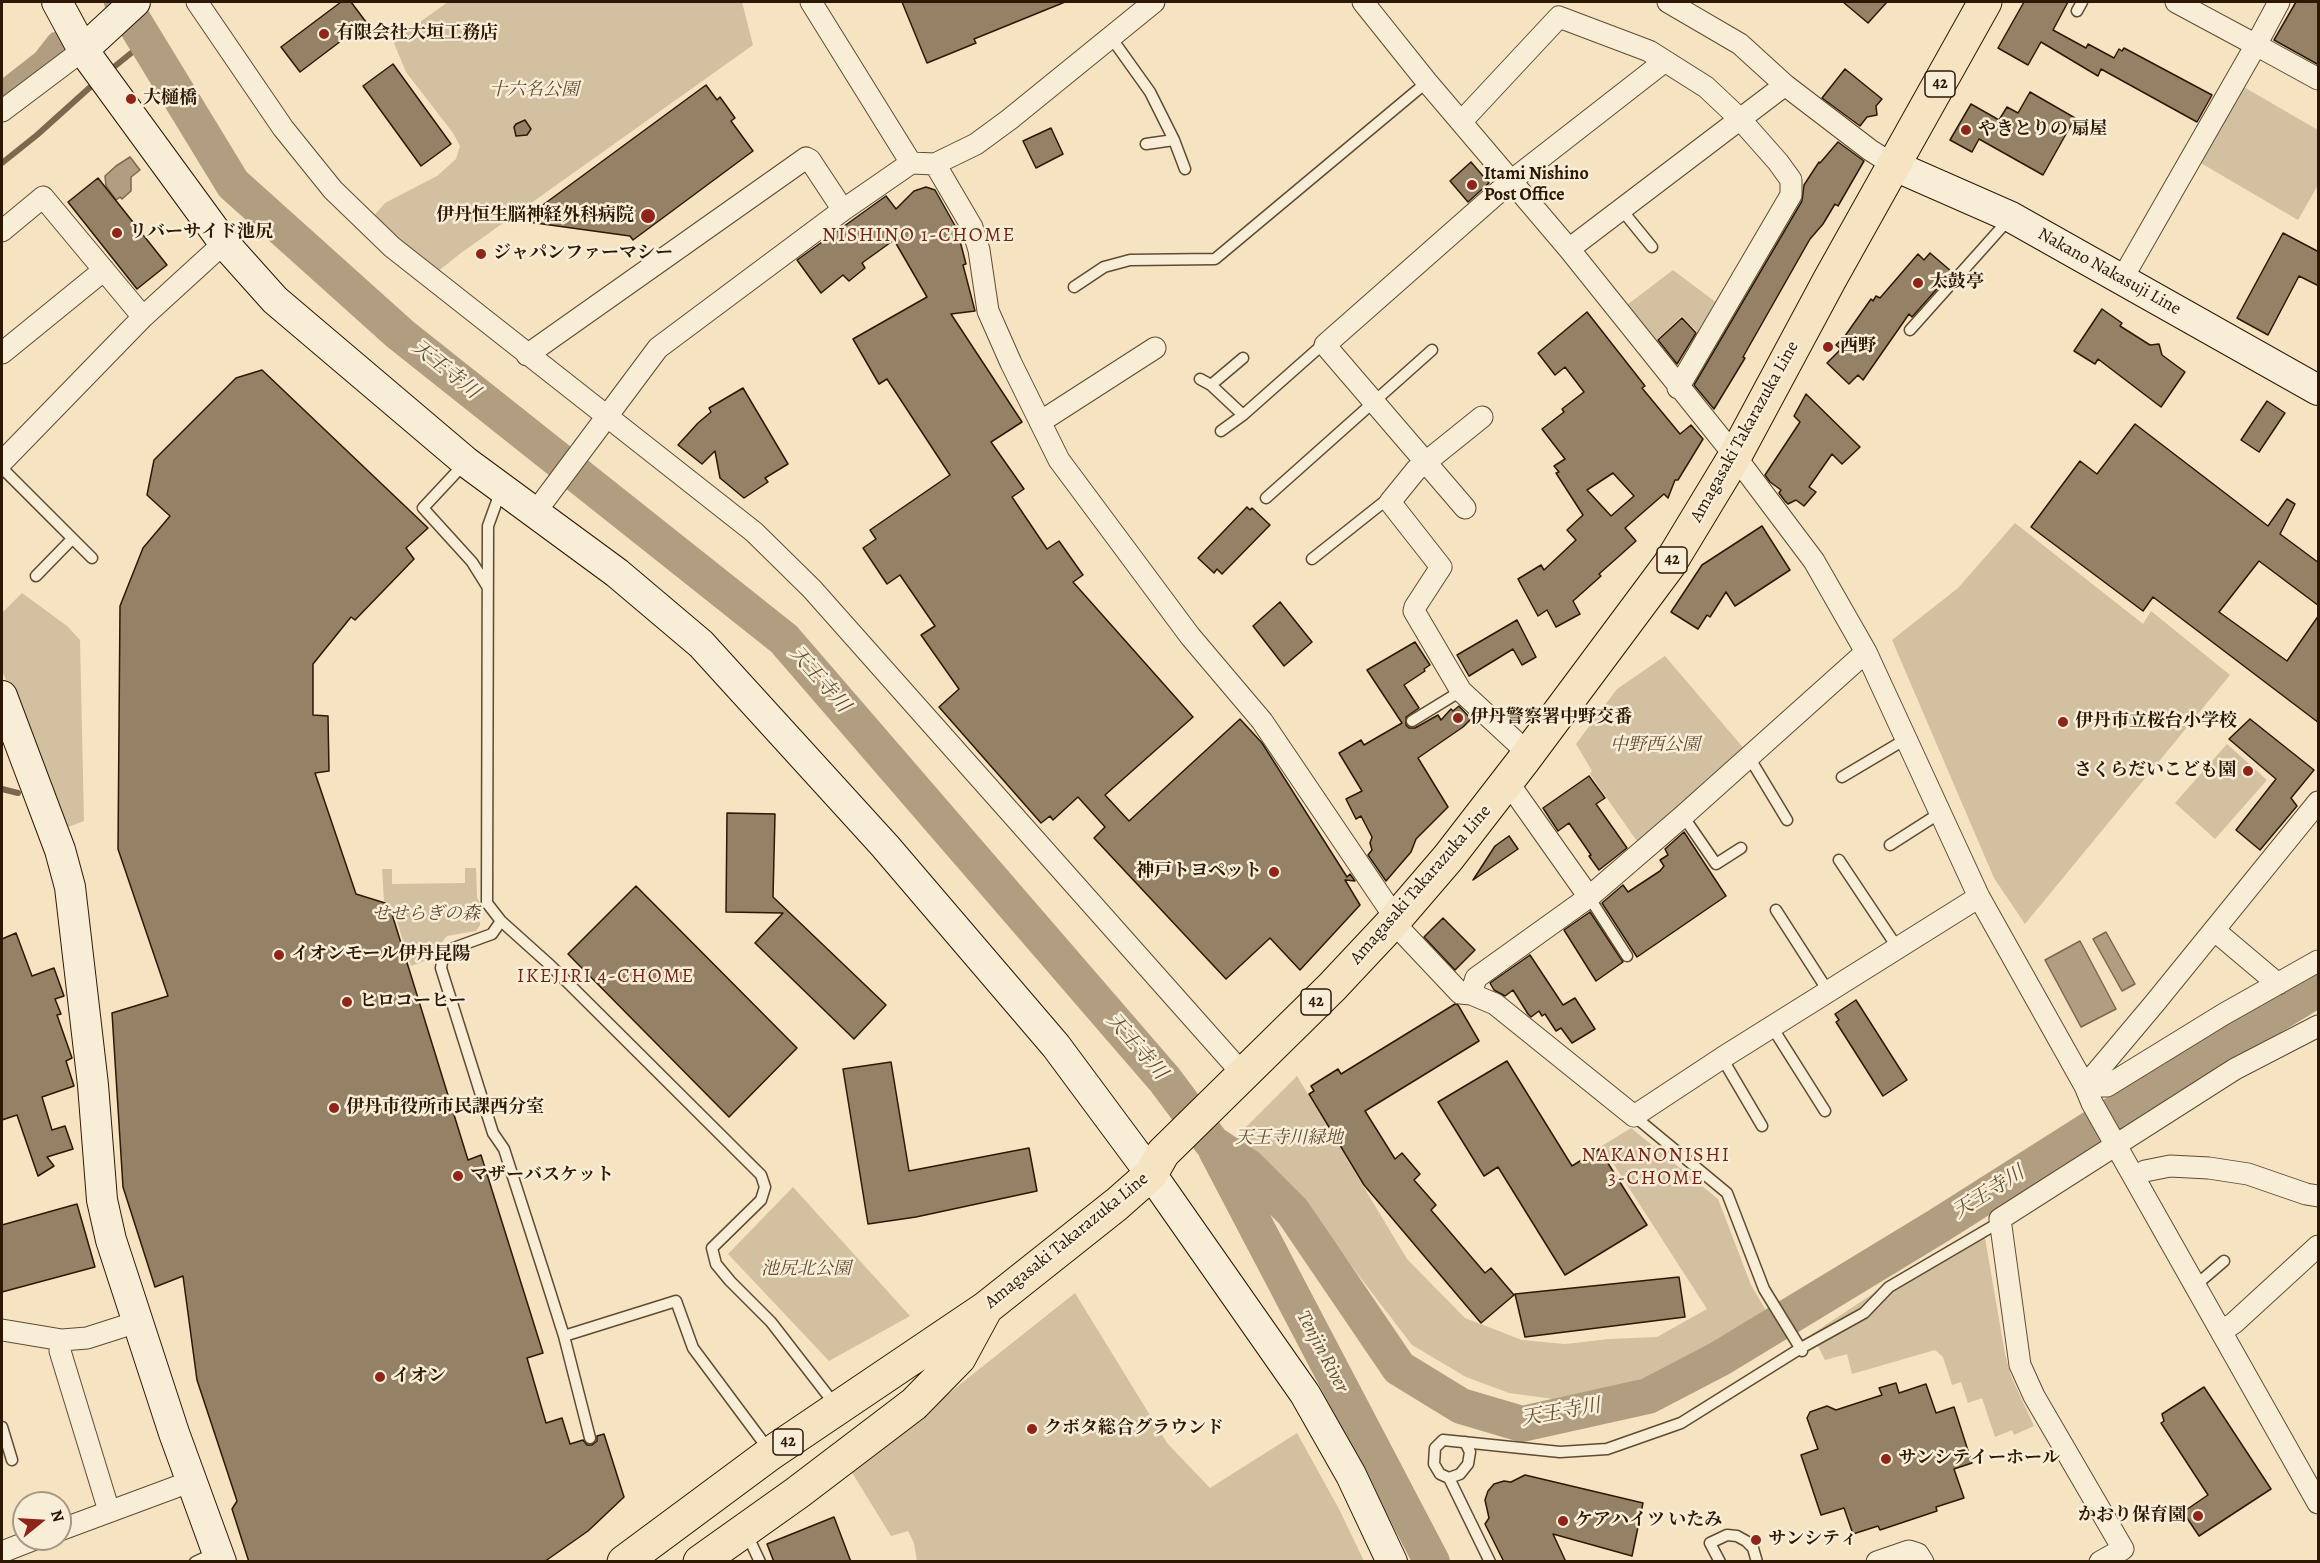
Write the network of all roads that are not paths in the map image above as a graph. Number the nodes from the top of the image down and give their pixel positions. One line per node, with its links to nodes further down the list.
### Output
1 (57, 2): 12 (street)
2 (135, 2): 12 (street)
3 (197, 2): 44 (street)
4 (811, 2): 23 (street)
5 (1154, 2): 11 (street)
6 (1363, 2): 16 (street)
7 (1668, 2): 17 (street)
8 (1985, 2): 25 (main road, Amagasaki Takarazuka Line / 42)
9 (2176, 2): 13 (street)
10 (2279, 2): 13 (street)
11 (1110, 36): 21 (lane); 24 (street)
12 (90, 43): 18 (street); 32 (street)
13 (2256, 45): 15 (street); 36 (street)
14 (1665, 61): 19 (street); 20 (street); 27 (street)
15 (2319, 79)
16 (1427, 82): 20 (street); 37 (lane)
17 (1785, 85): 19 (street); 25 (street)
18 (2, 111)
19 (1740, 119): 28 (street); 48 (street)
20 (1461, 122): 27 (street)
21 (1174, 140): 22 (lane); 26 (lane)
22 (1146, 144)
23 (911, 164): 24 (street); 29 (street)
24 (935, 164): 54 (street)
25 (1895, 166): 30 (street, Nakano Nakasuji Line); 57 (main road, Amagasaki Takarazuka Line / 42)
26 (1185, 169)
27 (1511, 181): 34 (street); 40 (street)
28 (1621, 209): 33 (lane); 34 (street)
29 (843, 210): 44 (street); 53 (street)
30 (2011, 217): 36 (street, Nakano Nakasuji Line); 39 (lane)
31 (2, 231): 35 (street)
32 (224, 243): 38 (street); 58 (street)
33 (1652, 247)
34 (1569, 249): 48 (street)
35 (104, 270): 38 (street); 43 (street)
36 (2122, 279): 49 (street, Nakano Nakasuji Line)
37 (1074, 287)
38 (143, 317): 56 (street)
39 (1910, 330)
40 (1325, 345): 50 (street); 51 (lane)
41 (1155, 348): 54 (street)
42 (1432, 350): 50 (lane)
43 (2, 353)
44 (527, 355): 53 (street)
45 (1243, 358): 47 (lane)
46 (1200, 379): 47 (lane)
47 (1211, 385): 51 (lane)
48 (1678, 388): 57 (street)
49 (2319, 390)
50 (1375, 403): 59 (street); 62 (lane)
51 (1243, 415): 55 (lane)
52 (1482, 417): 59 (street)
53 (606, 419): 64 (street); 102 (street)
54 (1040, 422): 90 (street)
55 (1221, 430)
56 (6, 447)
57 (1735, 456): 71 (street); 76 (main road, Amagasaki Takarazuka Line / 42)
58 (466, 462): 61 (street); 70 (lane)
59 (1425, 463): 63 (street); 65 (street)
60 (2, 468): 66 (lane)
61 (501, 490): 64 (street); 70 (lane)
62 (1266, 498)
63 (1390, 502): 68 (lane); 72 (street)
64 (539, 508): 108 (street)
65 (1465, 508)
66 (72, 539): 67 (lane); 69 (lane)
67 (92, 558)
68 (1312, 559)
69 (36, 576)
70 (487, 586): 91 (lane)
71 (1866, 652): 75 (street); 77 (street)
72 (1461, 691): 74 (lane); 76 (street)
73 (5, 713): 116 (street)
74 (1412, 721)
75 (1906, 739): 78 (lane); 81 (street)
76 (1529, 753): 79 (main road, Amagasaki Takarazuka Line / 42)
77 (1749, 757): 82 (street); 83 (lane)
78 (1842, 777)
79 (1508, 782): 87 (street); 90 (main road, Amagasaki Takarazuka Line / 42)
80 (2319, 802): 92 (street)
81 (1940, 813): 84 (lane); 88 (street)
82 (1683, 816): 85 (lane); 87 (street)
83 (1787, 820)
84 (1890, 845)
85 (1742, 848)
86 (1839, 860): 93 (lane)
87 (1588, 897): 94 (lane); 98 (street)
88 (1979, 897): 93 (street); 103 (street)
89 (1776, 910): 97 (lane)
90 (1394, 920): 98 (street); 102 (main road, Amagasaki Takarazuka Line / 42)
91 (501, 921): 119 (lane); 123 (lane)
92 (2214, 930): 96 (street); 103 (street)
93 (1897, 947): 97 (street)
94 (1627, 956)
95 (2319, 961): 96 (street)
96 (2278, 984): 103 (street)
97 (1828, 991): 100 (street)
98 (1471, 994): 105 (street)
99 (2319, 1026): 107 (street)
100 (1772, 1027): 101 (street); 104 (lane)
101 (1722, 1058): 105 (street); 106 (lane)
102 (1238, 1078): 108 (main road, Amagasaki Takarazuka Line / 42)
103 (2088, 1094): 107 (street)
104 (1825, 1111)
105 (1634, 1116): 121 (lane)
106 (1762, 1126)
107 (2115, 1142): 109 (street); 111 (street)
108 (1157, 1163): 115 (main road, Amagasaki Takarazuka Line / 42); 142 (street)
109 (2135, 1177): 110 (street); 114 (street)
110 (2319, 1196)
111 (2000, 1222): 121 (lane); 137 (street)
112 (2319, 1246): 118 (street)
113 (2224, 1261): 114 (lane)
114 (2196, 1286): 118 (street)
115 (986, 1308): 122 (main road, 42); 123 (main road, Amagasaki Takarazuka Line / 42)
116 (137, 1322): 120 (street); 132 (street)
117 (2, 1330): 120 (street)
118 (2222, 1331): 133 (street)
119 (564, 1336): 125 (lane); 128 (lane)
120 (62, 1340): 134 (street)
121 (1800, 1348): 127 (lane)
122 (914, 1404): 130 (lane); 136 (main road, 42)
123 (838, 1409): 128 (main road, Amagasaki Takarazuka Line / 42)
124 (2, 1427): 126 (lane)
125 (590, 1438)
126 (4, 1441): 129 (lane)
127 (1465, 1442): 131 (lane); 131 (lane)
128 (771, 1453): 139 (main road, Amagasaki Takarazuka Line / 42)
129 (12, 1460)
130 (819, 1461)
131 (1449, 1478): 143 (lane)
132 (192, 1481): 134 (street); 138 (street)
133 (2319, 1503)
134 (109, 1511): 135 (street)
135 (72, 1525)
136 (745, 1530): 140 (main road, 42); 141 (lane)
137 (2126, 1555): 148 (street)
138 (212, 1558)
139 (624, 1562)
140 (700, 1562)
141 (760, 1562)
142 (1392, 1562)
143 (1490, 1562)
144 (1720, 1562): 145 (lane)
145 (1757, 1562)
146 (1877, 1562): 147 (street)
147 (1923, 1562)
148 (2100, 1562)

